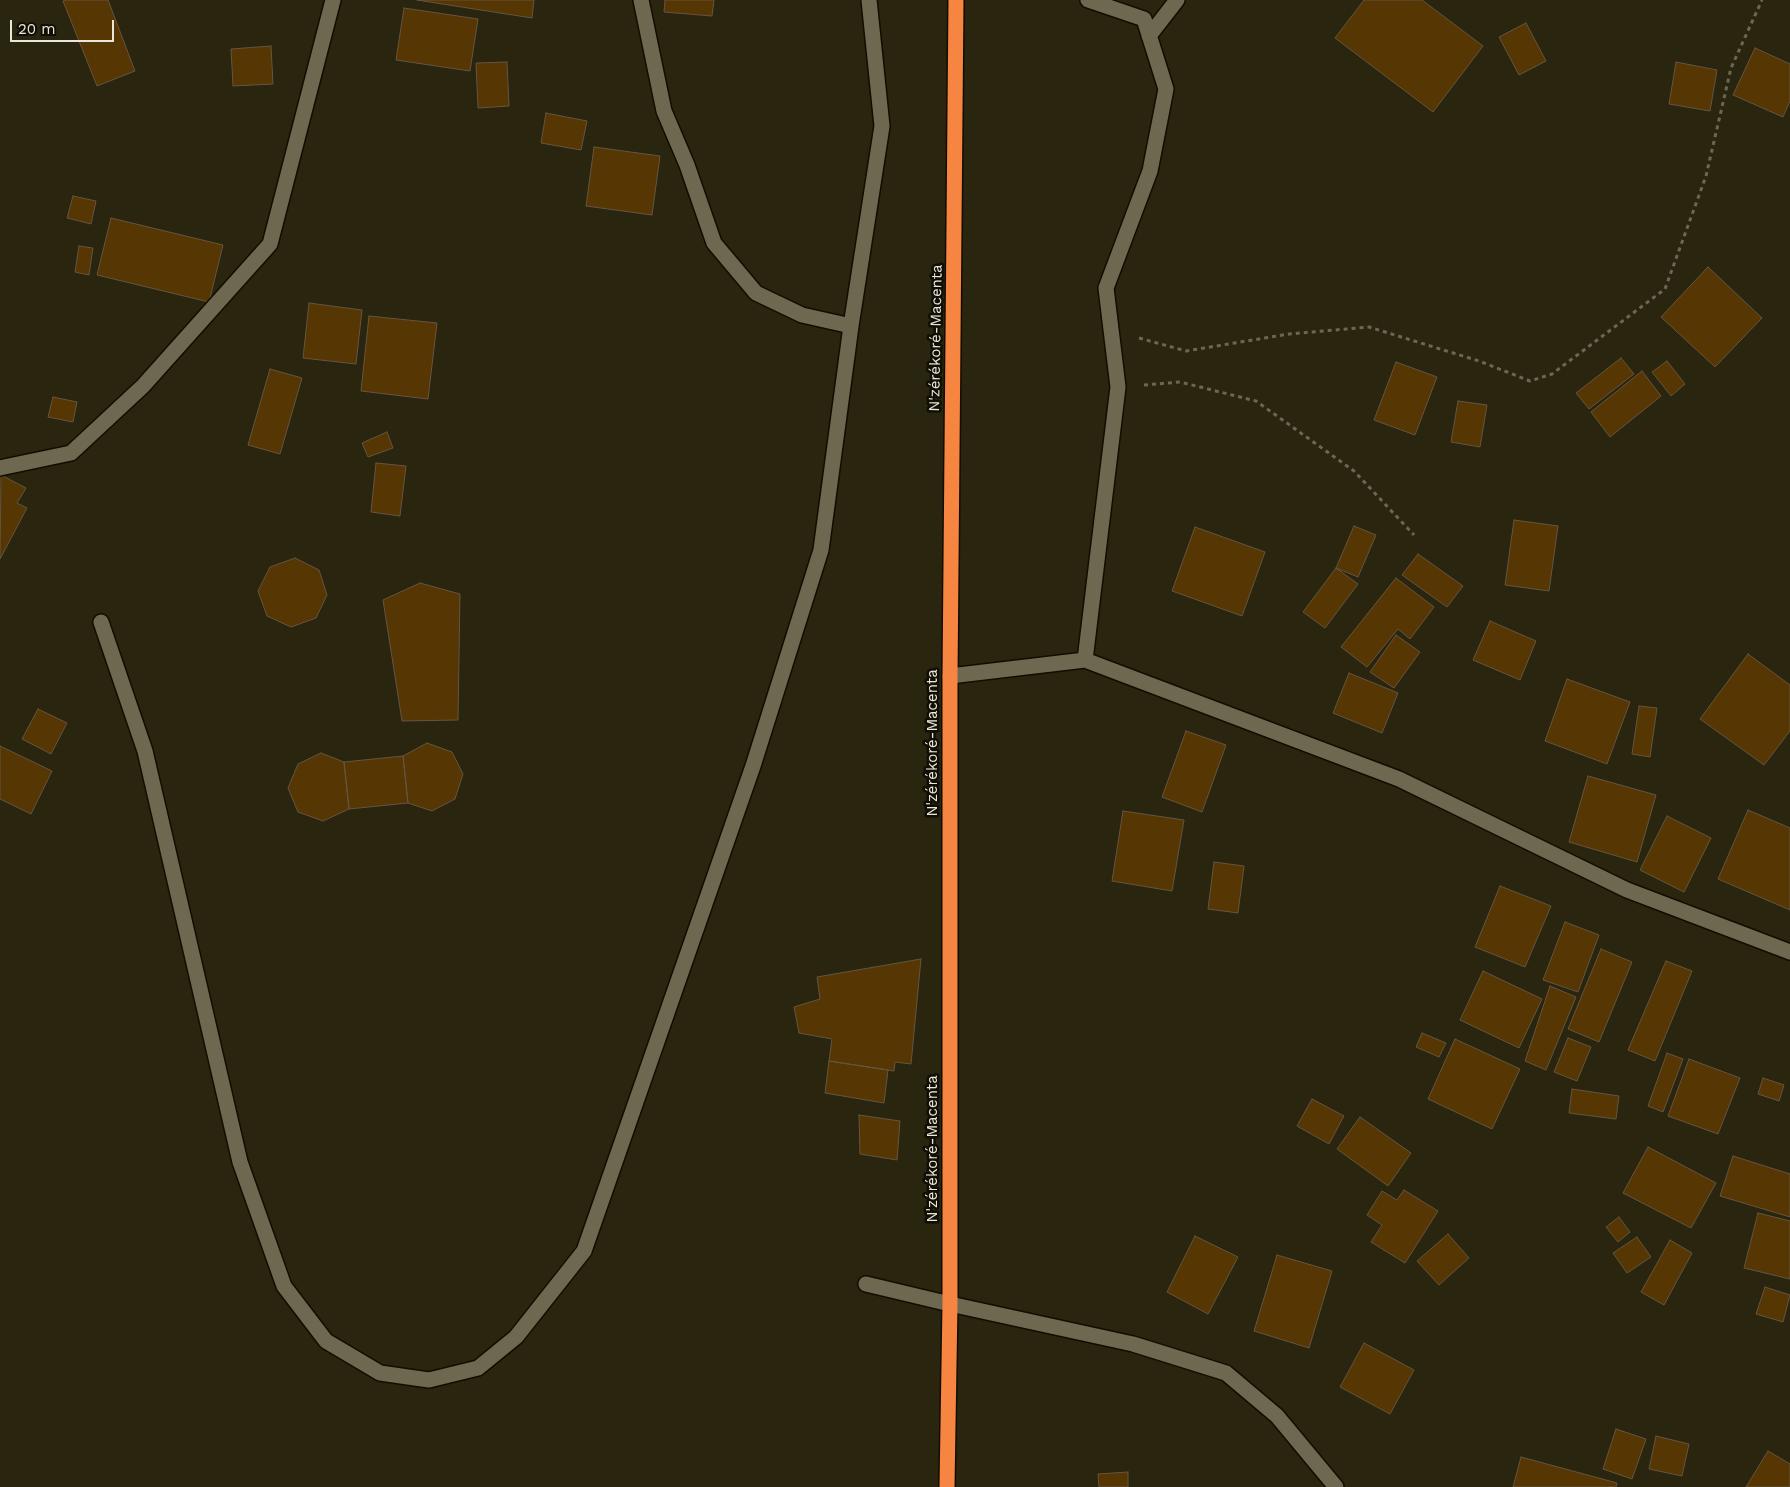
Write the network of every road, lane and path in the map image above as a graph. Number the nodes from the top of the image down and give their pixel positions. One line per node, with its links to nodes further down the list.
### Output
1 (333, 0): 12 (street)
2 (641, 0): 9 (street)
3 (869, 0): 9 (street)
4 (956, 0): 16 (highway, N'zérékoré-Macenta)
5 (1088, 0): 8 (street)
6 (1177, 0): 8 (street)
7 (1762, 0): 10 (path)
8 (1149, 36): 10 (street)
9 (850, 326): 14 (street)
10 (1111, 331): 11 (street)
11 (1118, 387): 13 (path); 15 (street)
12 (0, 468)
13 (1414, 535)
14 (101, 622)
15 (1085, 660): 16 (street); 17 (street)
16 (950, 676): 19 (highway, N'zérékoré-Macenta)
17 (1790, 952)
18 (866, 1284): 19 (street)
19 (950, 1304): 20 (highway, N'zérékoré-Macenta); 21 (street)
20 (947, 1487)
21 (1336, 1487)

